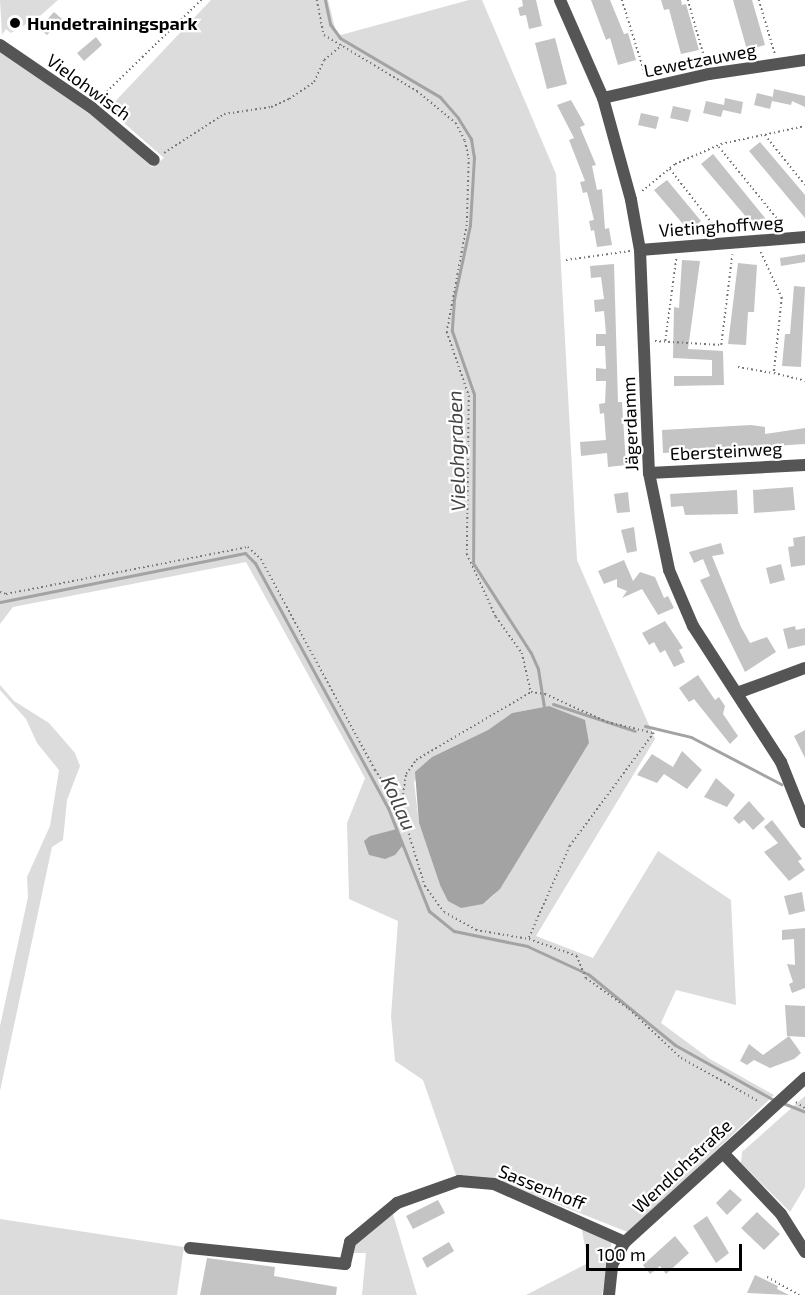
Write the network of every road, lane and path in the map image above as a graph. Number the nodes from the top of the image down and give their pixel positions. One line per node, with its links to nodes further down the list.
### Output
1 (201, 0): 14 (path)
2 (317, 0): 8 (path)
3 (560, 0): 13 (street, Jägerdamm)
4 (622, 0): 12 (path)
5 (688, 0): 11 (path)
6 (759, 0): 10 (path)
7 (0, 45): 14 (street, Vielohwisch)
8 (343, 45): 18 (path); 37 (path)
9 (805, 60): 10 (street, Lewetzauweg)
10 (777, 64): 11 (street, Lewetzauweg)
11 (710, 74): 12 (street, Lewetzauweg)
12 (649, 88): 13 (street, Lewetzauweg)
13 (603, 98): 21 (street, Jägerdamm)
14 (91, 107): 18 (street, Vielohwisch)
15 (805, 126): 16 (path)
16 (765, 134): 17 (path); 20 (path)
17 (718, 146): 19 (path); 22 (path)
18 (154, 160)
19 (670, 169): 21 (path); 24 (path)
20 (805, 184)
21 (631, 200): 26 (street, Jägerdamm)
22 (800, 238): 23 (street, Vietinghoffweg)
23 (756, 240): 24 (street, Vietinghoffweg); 31 (path)
24 (731, 243): 25 (street, Vietinghoffweg); 29 (path)
25 (678, 246): 26 (street, Vietinghoffweg); 29 (path)
26 (640, 250): 27 (path); 28 (street, Jägerdamm)
27 (566, 260)
28 (645, 340): 29 (path); 34 (street, Jägerdamm)
29 (665, 341)
30 (738, 367): 31 (path)
31 (774, 373): 32 (path)
32 (805, 381)
33 (805, 465): 34 (street, Ebersteinweg)
34 (649, 473): 38 (street, Jägerdamm)
35 (0, 592): 39 (path)
36 (805, 668): 38 (street)
37 (531, 692): 39 (path); 41 (path)
38 (736, 693): 40 (street, Jägerdamm)
39 (401, 808): 41 (path)
40 (805, 822)
41 (529, 939): 43 (path)
42 (805, 1078): 43 (street, Wendlohstraße)
43 (771, 1108): 44 (street, Wendlohstraße)
44 (723, 1153): 45 (street, Wendlohstraße); 47 (street)
45 (625, 1242): 46 (street, Sassenhoff); 49 (street, Wendlohstraße)
46 (190, 1248)
47 (805, 1252)
48 (767, 1277): 50 (path)
49 (609, 1295)
50 (799, 1295)

